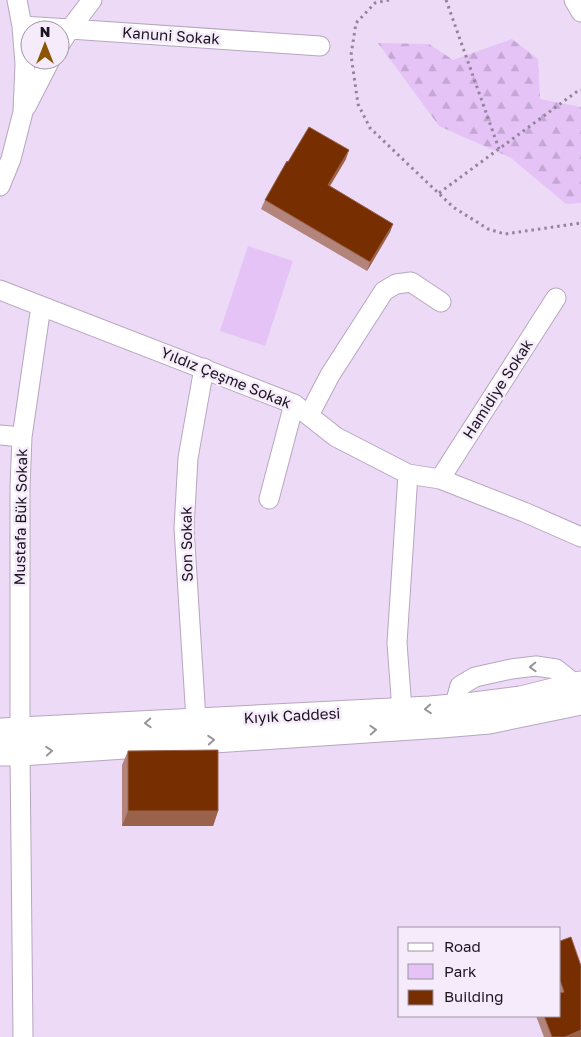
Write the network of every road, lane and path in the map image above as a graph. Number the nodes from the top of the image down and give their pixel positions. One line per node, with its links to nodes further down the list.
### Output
1 (17, 0): 7 (street)
2 (92, 0): 8 (street)
3 (389, 0): 17 (path)
4 (446, 0): 15 (path)
5 (574, 0): 6 (street)
6 (581, 12)
7 (21, 20)
8 (70, 29)
9 (70, 36): 10 (street, Kanuni Sokak)
10 (320, 46)
11 (25, 70): 14 (street)
12 (45, 70): 14 (street)
13 (581, 90): 15 (path)
14 (23, 112): 16 (street)
15 (499, 149): 17 (path)
16 (0, 186)
17 (439, 193): 18 (path)
18 (581, 223)
19 (0, 290): 22 (street, Yıldız Çeşme Sokak)
20 (556, 298): 28 (street, Hamidiye Sokak)
21 (441, 302): 24 (street)
22 (41, 306): 23 (street, Yıldız Çeşme Sokak); 26 (street, Mustafa Bük Sokak)
23 (204, 368): 24 (street, Yıldız Çeşme Sokak); 33 (street, Son Sokak)
24 (301, 409): 27 (street, Yıldız Çeşme Sokak); 29 (street)
25 (0, 435): 26 (street)
26 (22, 437): 34 (street, Mustafa Bük Sokak)
27 (408, 474): 28 (street, Yıldız Çeşme Sokak); 32 (street)
28 (440, 479): 30 (street, Yıldız Çeşme Sokak)
29 (268, 498)
30 (581, 537)
31 (579, 690): 32 (main road, Kıyık Caddesi, one-way to 32); 34 (main road, Kıyık Caddesi, one-way to 31)
32 (402, 710): 33 (main road, Kıyık Caddesi)
33 (196, 720): 34 (main road, Kıyık Caddesi, one-way to 34)
34 (10, 742): 35 (street, Mustafa Bük Sokak)
35 (23, 1037)

